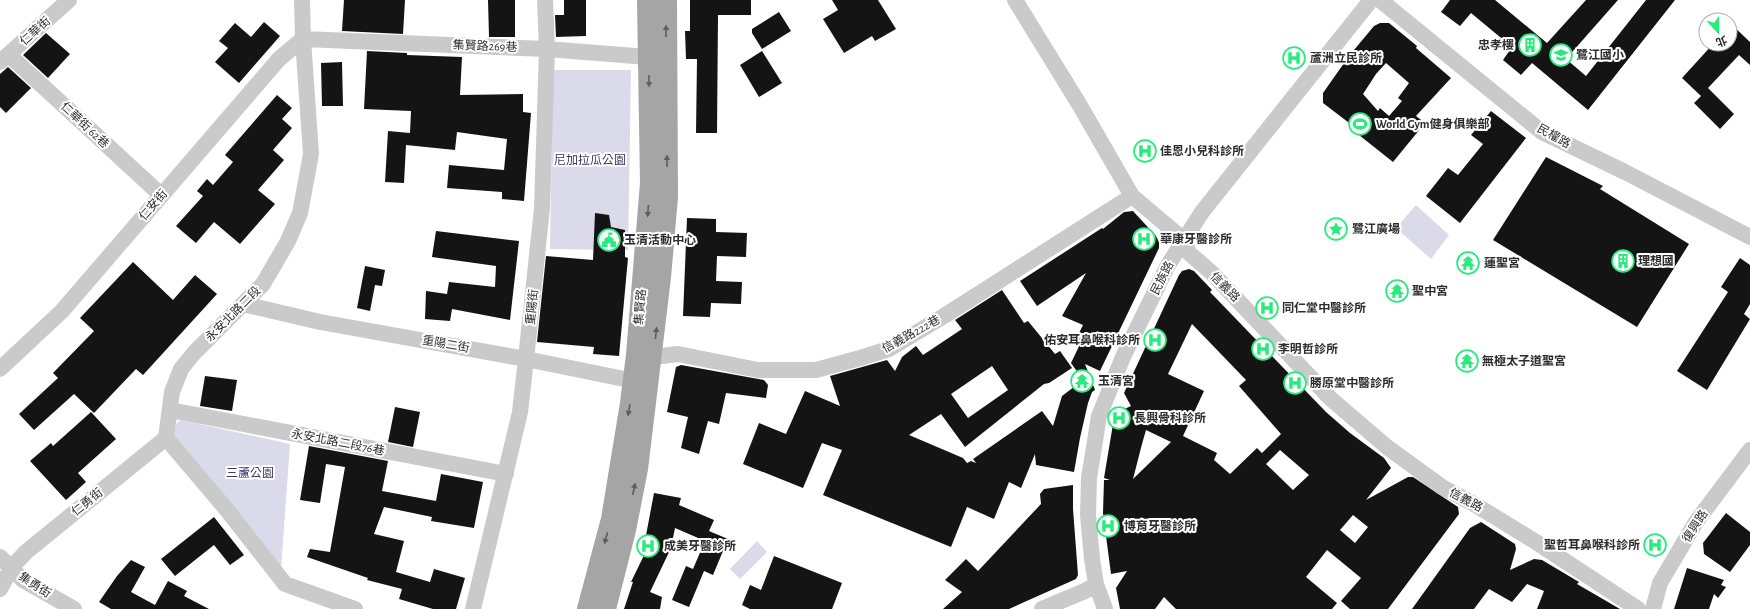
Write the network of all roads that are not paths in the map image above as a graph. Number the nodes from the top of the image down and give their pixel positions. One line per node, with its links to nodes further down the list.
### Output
1 (69, 0): 12 (street, 仁華街)
2 (302, 0): 9 (street, 永安北路二段)
3 (545, 0): 10 (street, 重陽街)
4 (647, 0): 11 (main road, 集賢路)
5 (666, 0): 13 (main road, 集賢路, one-way to 5)
6 (1015, 0): 15 (street, 信義路)
7 (1371, 0): 17 (street, 民族路)
8 (1380, 0): 16 (street, 民權路)
9 (303, 39): 10 (street, 集賢路269巷); 14 (street, 仁安街); 18 (street, 永安北路二段)
10 (547, 49): 11 (street, 集賢路269巷); 20 (street, 重陽街)
11 (647, 57): 13 (street, 集賢路269巷); 19 (main road, 集賢路, one-way to 19)
12 (4, 58): 14 (street, 仁華街 62巷)
13 (666, 58): 19 (main road, 集賢路, one-way to 13)
14 (161, 195): 21 (street, 仁安街)
15 (1132, 196): 17 (street, 信義路); 19 (street, 信義路222巷)
16 (1750, 237)
17 (1183, 239): 28 (street, 民族路); 37 (street, 信義路)
18 (243, 304): 20 (street, 重陽二街); 23 (street, 永安北路二段)
19 (644, 356): 22 (main road, 集賢路)
20 (526, 359): 22 (street, 重陽二街); 26 (street, 重陽街)
21 (0, 369)
22 (640, 382): 33 (main road, 集賢路, one-way to 33); 34 (main road, 集賢路, one-way to 22)
23 (170, 410): 24 (street, 永安北路二段); 26 (street, 永安北路二段76巷)
24 (166, 438): 27 (street, 仁勇街); 31 (street)
25 (1750, 450): 38 (street, 復興路)
26 (506, 474): 32 (street, 重陽街)
27 (5, 562): 29 (street, 仁勇街); 30 (street, 集勇街)
28 (1096, 584): 35 (street); 36 (street, 民族路)
29 (0, 589)
30 (74, 609)
31 (355, 609)
32 (473, 609)
33 (587, 609)
34 (606, 609)
35 (1042, 609)
36 (1105, 609)
37 (1638, 609)
38 (1653, 609)

